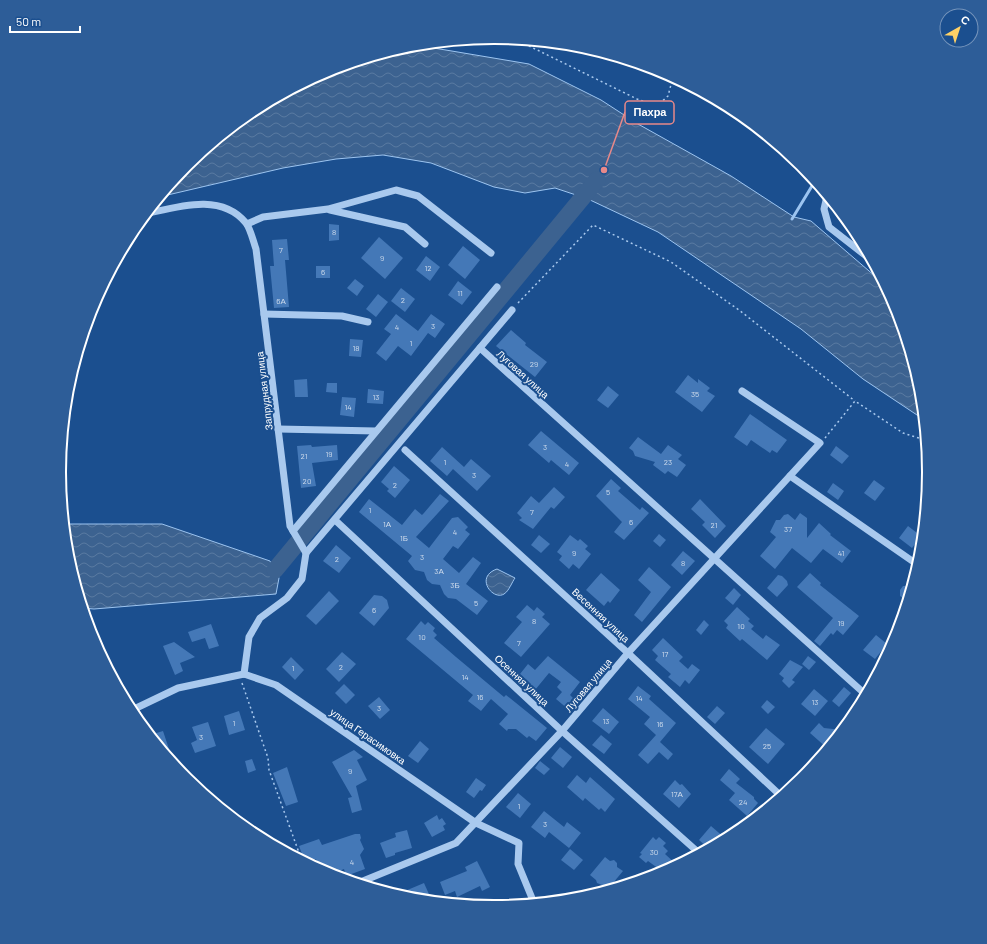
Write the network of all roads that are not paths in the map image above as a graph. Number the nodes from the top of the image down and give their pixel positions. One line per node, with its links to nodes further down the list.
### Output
1 (826, 202): 6 (street)
2 (328, 210): 4 (street); 5 (street); 7 (street)
3 (153, 212): 4 (street)
4 (247, 224): 10 (street, Запрудная улица)
5 (426, 244)
6 (860, 251)
7 (491, 253)
8 (497, 287): 15 (street)
9 (512, 310): 12 (street)
10 (264, 314): 11 (street); 14 (street, Запрудная улица)
11 (368, 322)
12 (480, 348): 18 (street); 21 (street, Луговая улица)
13 (742, 391): 17 (street, Луговая улица)
14 (278, 429): 15 (street); 19 (street, Запрудная улица)
15 (376, 431): 19 (street)
16 (405, 450): 23 (street, Весенняя улица)
17 (790, 476): 21 (street, Луговая улица); 22 (street)
18 (335, 520): 20 (street); 27 (street, Осенняя улица)
19 (293, 531): 20 (street, Запрудная улица)
20 (306, 553): 24 (street)
21 (714, 558): 23 (street, Луговая улица); 25 (street, Луговая улица)
22 (912, 561)
23 (628, 653): 27 (street, Луговая улица); 28 (street, Весенняя улица)
24 (242, 675): 26 (street); 29 (street, улица Герасимовка)
25 (861, 691)
26 (137, 708)
27 (562, 731): 29 (street, Луговая улица); 30 (street, Осенняя улица)
28 (777, 793)
29 (476, 823): 31 (street, Луговая улица); 32 (street, улица Герасимовка)
30 (695, 849)
31 (366, 880)
32 (532, 898)

